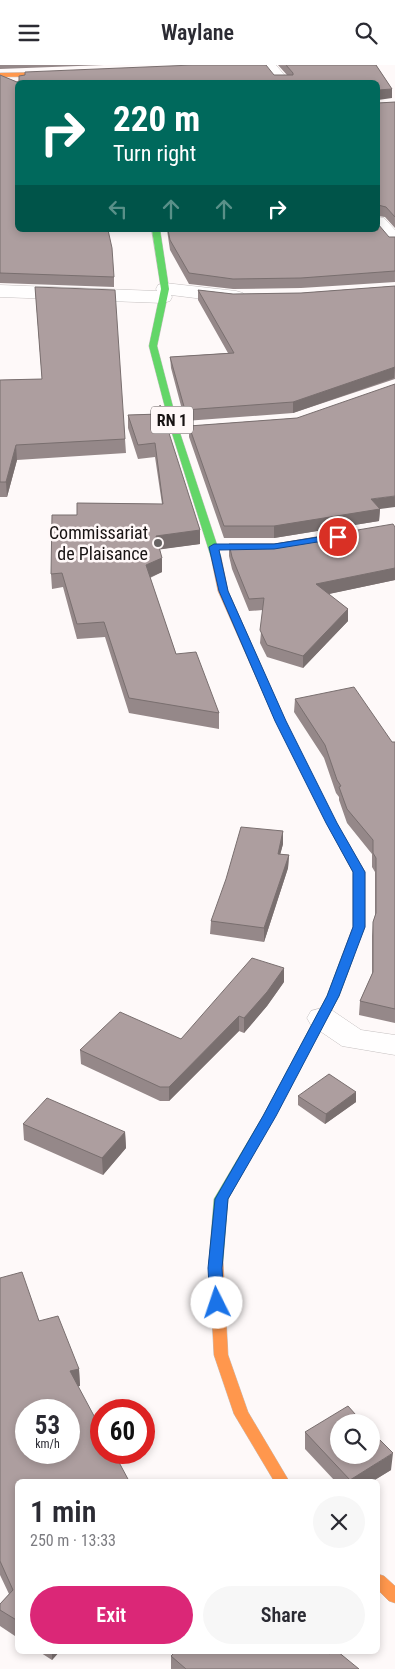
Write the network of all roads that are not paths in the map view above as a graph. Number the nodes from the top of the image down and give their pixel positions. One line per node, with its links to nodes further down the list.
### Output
1 (268, 65): 4 (street)
2 (74, 74): 3 (main road)
3 (0, 76): 5 (main road)
4 (281, 80)
5 (15, 84)
6 (380, 223): 8 (street)
7 (156, 232): 10 (main road, RN 1)
8 (395, 241)
9 (0, 291): 10 (street)
10 (164, 293): 11 (street); 12 (main road, RN 1)
11 (252, 297)
12 (322, 1018): 13 (street); 14 (main road, RN 1)
13 (395, 1045)
14 (281, 1479)
15 (380, 1583): 16 (main road)
16 (395, 1596)

